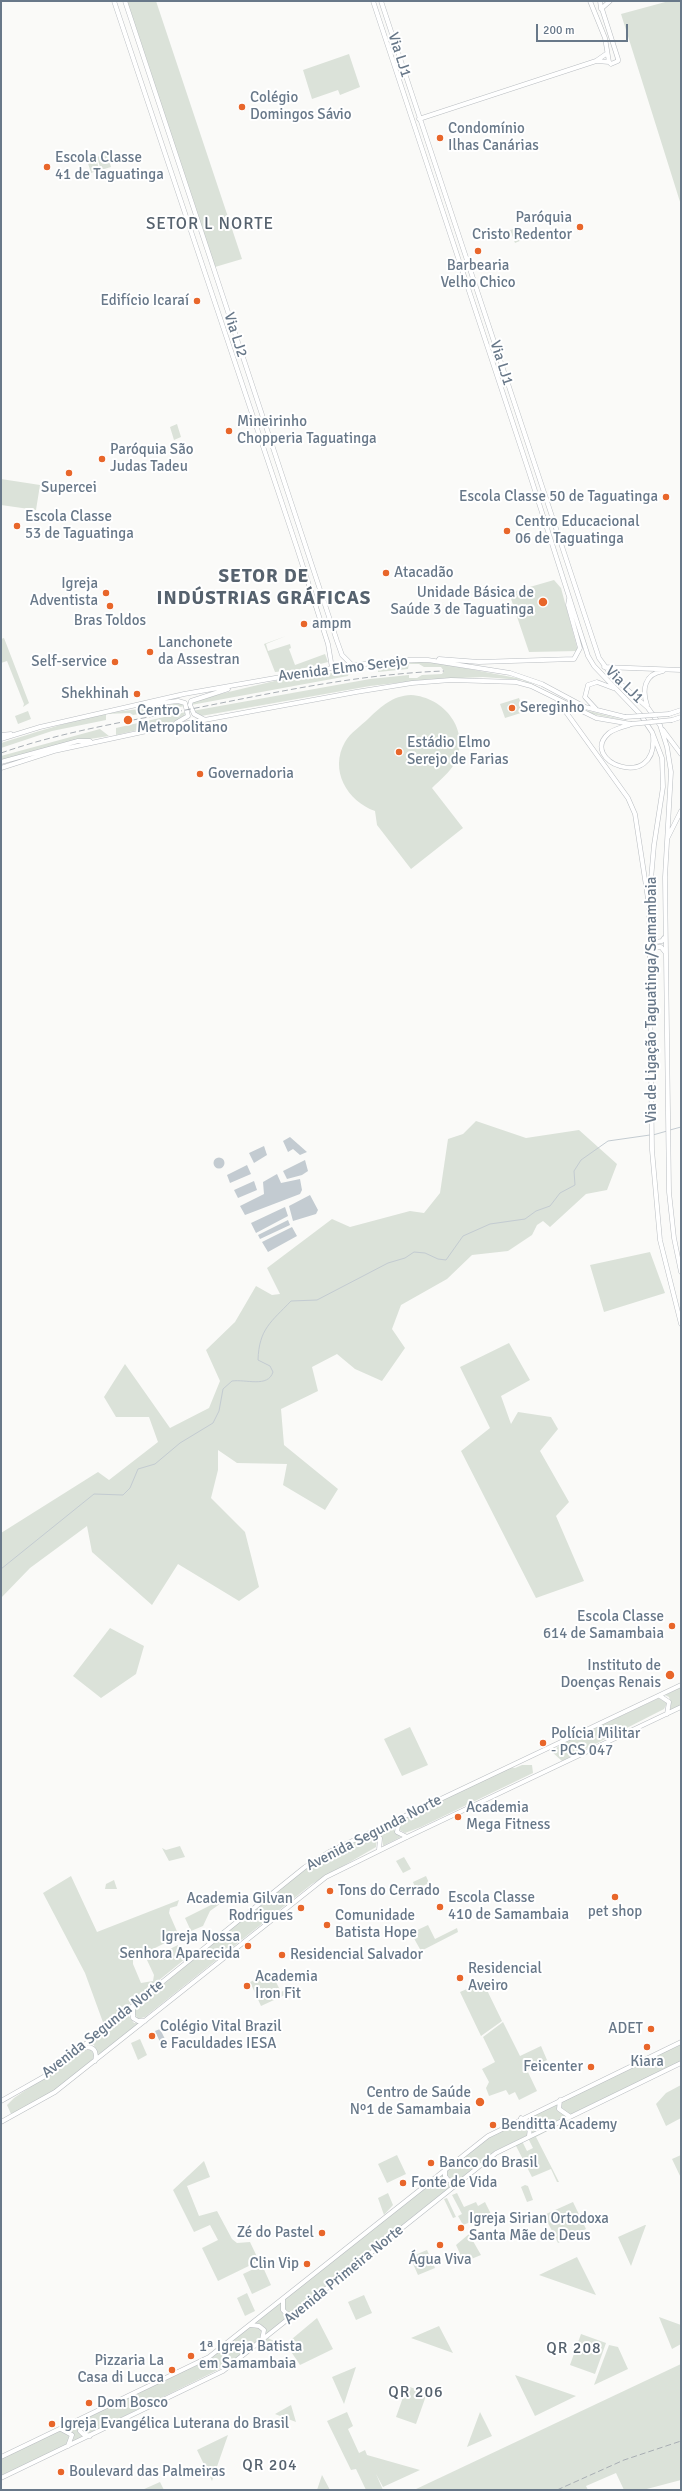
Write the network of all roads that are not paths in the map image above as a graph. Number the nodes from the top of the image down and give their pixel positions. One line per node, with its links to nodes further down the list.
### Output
1 (114, 1): 16 (main road, Via LJ2)
2 (125, 1): 15 (main road, Via LJ2)
3 (373, 1): 11 (main road, Via LJ1)
4 (381, 1): 10 (main road, Via LJ1)
5 (590, 1): 9 (main road)
6 (600, 1): 8 (main road)
7 (610, 1): 8 (main road)
8 (602, 8): 9 (main road); 14 (main road)
9 (595, 11): 17 (main road)
10 (385, 15): 11 (main road); 13 (main road, Via LJ1)
11 (378, 16): 12 (main road, Via LJ1)
12 (380, 25): 13 (main road); 23 (main road, Via LJ1)
13 (388, 25): 21 (main road, Via LJ1)
14 (615, 49): 17 (main road); 20 (main road)
15 (141, 51): 16 (main road); 18 (main road); 26 (main road, Via LJ2)
16 (131, 52): 18 (main road, Via LJ2)
17 (607, 52): 19 (main road); 20 (main road)
18 (133, 57): 27 (main road, Via LJ2)
19 (596, 61): 20 (main road); 21 (main road)
20 (609, 62)
21 (420, 119): 22 (main road, Via LJ1)
22 (433, 157): 23 (main road); 24 (main road, Via LJ1)
23 (425, 159): 25 (main road, Via LJ1)
24 (435, 166): 25 (main road); 32 (main road, Via LJ1)
25 (428, 167): 33 (main road, Via LJ1)
26 (194, 210): 27 (main road); 28 (main road, Via LJ2)
27 (185, 213): 29 (main road, Via LJ2)
28 (233, 329): 29 (main road); 30 (main road, Via LJ2)
29 (225, 331): 31 (main road, Via LJ2)
30 (235, 335): 31 (main road); 36 (main road, Via LJ2)
31 (227, 337): 37 (main road, Via LJ2)
32 (524, 432): 33 (main road); 34 (main road, Via LJ1)
33 (517, 434): 35 (main road, Via LJ1)
34 (527, 442): 35 (main road); 43 (main road, Via LJ1)
35 (520, 443): 42 (main road, Via LJ1)
36 (283, 480): 37 (main road); 38 (main road, Via LJ2)
37 (275, 482): 39 (main road, Via LJ2)
38 (286, 488): 39 (main road); 41 (main road, Via LJ2)
39 (278, 491): 40 (main road, Via LJ2)
40 (305, 573): 41 (main road); 50 (main road, Via LJ2)
41 (315, 574): 48 (main road, Via LJ2)
42 (568, 591): 43 (main road); 44 (main road, Via LJ1)
43 (576, 591): 45 (main road, Via LJ1)
44 (569, 597): 46 (main road, Via LJ1); 47 (main road)
45 (584, 616): 46 (main road); 49 (main road, Via LJ1)
46 (576, 619): 53 (main road, Via LJ1)
47 (428, 660): 48 (main road, Avenida Elmo Serejo); 58 (main road, Avenida Elmo Serejo)
48 (352, 665): 50 (main road, Avenida Elmo Serejo)
49 (604, 667): 51 (main road); 56 (main road, Via LJ1)
50 (332, 668): 52 (main road, Avenida Elmo Serejo)
51 (681, 671): 56 (main road)
52 (237, 685): 55 (main road, Avenida Elmo Serejo); 60 (main road)
53 (616, 689): 58 (main road); 64 (main road, Via de Ligação Taguatinga/Samambaia)
54 (558, 701): 60 (main road, Avenida Elmo Serejo); 61 (main road, Avenida Elmo Serejo); 74 (main road)
55 (136, 705): 63 (main road); 65 (main road, Avenida Elmo Serejo)
56 (648, 708): 62 (main road, Via de Ligação Taguatinga/Samambaia)
57 (681, 710): 58 (main road, Avenida Elmo Serejo, bridge)
58 (602, 712)
59 (681, 717): 61 (main road, Avenida Elmo Serejo, bridge)
60 (204, 720): 63 (main road, Avenida Elmo Serejo)
61 (630, 724): 64 (main road)
62 (660, 725): 69 (main road); 73 (main road, Via de Ligação Taguatinga/Samambaia)
63 (161, 728): 68 (main road, Avenida Elmo Serejo)
64 (652, 732): 74 (main road, Via de Ligação Taguatinga/Samambaia)
65 (15, 734): 66 (main road); 67 (main road, Avenida Elmo Serejo)
66 (1, 735)
67 (1, 739)
68 (93, 742): 70 (main road); 71 (main road, Avenida Elmo Serejo)
69 (681, 754)
70 (1, 762)
71 (1, 768)
72 (681, 811): 73 (main road)
73 (667, 839): 75 (main road, Via de Ligação Taguatinga/Samambaia)
74 (649, 902): 76 (main road, Via de Ligação Taguatinga/Samambaia)
75 (665, 936): 76 (main road); 78 (main road, Via de Ligação Taguatinga/Samambaia)
76 (651, 937): 77 (main road, Via de Ligação Taguatinga/Samambaia)
77 (651, 952): 78 (main road); 80 (main road, Via de Ligação Taguatinga/Samambaia)
78 (665, 952): 79 (main road, Via de Ligação Taguatinga/Samambaia)
79 (681, 1272)
80 (681, 1324)
81 (681, 1685): 82 (main road, Avenida Segunda Norte)
82 (660, 1696): 84 (main road); 85 (main road, Avenida Segunda Norte)
83 (681, 1707): 84 (main road, Avenida Segunda Norte)
84 (667, 1714): 87 (main road, Avenida Segunda Norte)
85 (399, 1819): 86 (main road, Avenida Segunda Norte); 87 (main road)
86 (370, 1833): 88 (main road); 89 (main road, Avenida Segunda Norte)
87 (407, 1837): 88 (main road, Avenida Segunda Norte)
88 (379, 1850): 90 (main road, Avenida Segunda Norte)
89 (134, 2006): 90 (main road); 92 (main road, Avenida Segunda Norte)
90 (146, 2021): 93 (main road, Avenida Segunda Norte)
91 (681, 2042): 95 (main road, Avenida Primeira Norte)
92 (80, 2049): 93 (main road); 96 (main road, Avenida Segunda Norte)
93 (95, 2061): 99 (main road, Avenida Segunda Norte)
94 (681, 2062): 97 (main road, Avenida Primeira Norte)
95 (560, 2100): 97 (main road); 98 (main road, Avenida Primeira Norte)
96 (1, 2101)
97 (569, 2116): 100 (main road, Avenida Primeira Norte)
98 (521, 2118): 100 (main road); 101 (main road, Avenida Primeira Norte)
99 (1, 2122)
100 (529, 2136): 102 (main road, Avenida Primeira Norte)
101 (445, 2168): 102 (main road); 103 (main road, Avenida Primeira Norte)
102 (458, 2182): 104 (main road, Avenida Primeira Norte)
103 (283, 2299): 104 (main road); 105 (main road, Avenida Primeira Norte)
104 (294, 2315): 106 (main road, Avenida Primeira Norte)
105 (251, 2325): 106 (main road); 107 (main road, Avenida Primeira Norte)
106 (262, 2341): 109 (main road, Avenida Primeira Norte)
107 (83, 2418): 108 (main road, Avenida Primeira Norte); 109 (main road)
108 (61, 2429): 110 (main road); 111 (main road, Avenida Primeira Norte)
109 (91, 2436): 110 (main road, Avenida Primeira Norte)
110 (68, 2446): 112 (main road, Avenida Primeira Norte)
111 (1, 2457)
112 (1, 2478)

